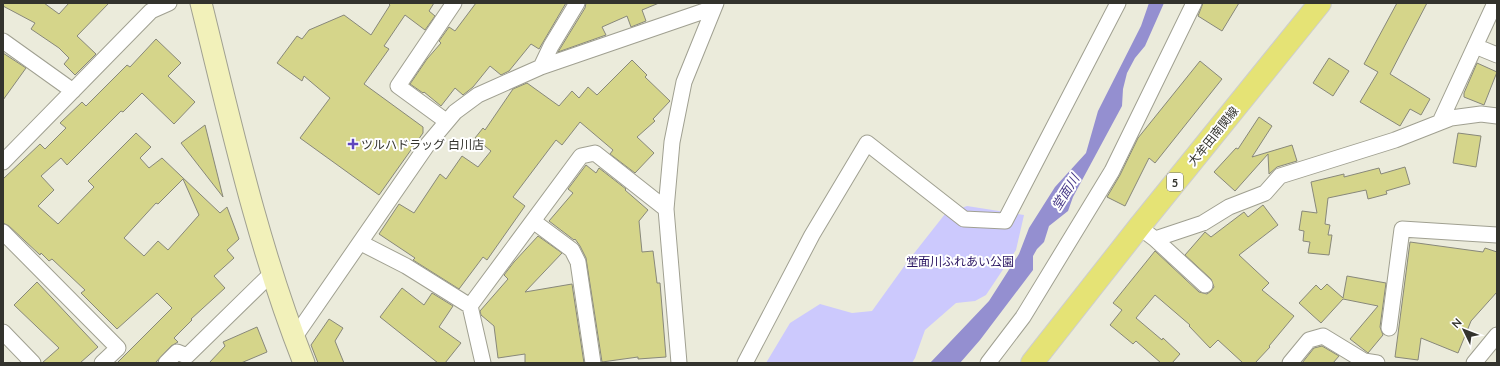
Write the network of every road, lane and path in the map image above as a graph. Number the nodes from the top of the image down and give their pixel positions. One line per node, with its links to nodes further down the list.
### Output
1 (168, 3): 14 (street)
2 (201, 3): 25 (street)
3 (454, 3): 16 (street)
4 (577, 3): 13 (street)
5 (1118, 3): 39 (street)
6 (1194, 3): 40 (street)
7 (1320, 3): 22 (main road, 大牟田南関線 / 5)
8 (1495, 3): 11 (street)
9 (715, 5): 13 (street); 19 (street)
10 (3, 42): 14 (street)
11 (1475, 46): 12 (street); 17 (street)
12 (1497, 55)
13 (541, 67): 16 (street)
14 (73, 91): 18 (street)
15 (1497, 116): 17 (street)
16 (446, 121): 24 (street)
17 (1440, 122): 22 (street)
18 (3, 162)
19 (666, 209): 20 (street); 38 (street)
20 (533, 221): 27 (street); 37 (street)
21 (3, 232): 33 (street)
22 (1147, 233): 26 (street); 41 (main road, 大牟田南関線 / 5)
23 (1497, 235): 28 (street)
24 (361, 243): 27 (street); 31 (street)
25 (273, 272): 31 (street); 34 (street)
26 (1205, 285)
27 (470, 306): 36 (street)
28 (1389, 328)
29 (3, 332): 32 (street)
30 (1497, 335): 44 (street)
31 (294, 338): 35 (street)
32 (33, 363)
33 (102, 363)
34 (166, 363)
35 (304, 363)
36 (483, 363)
37 (593, 363)
38 (679, 363)
39 (745, 363)
40 (988, 363)
41 (1032, 363)
42 (1290, 363): 43 (street)
43 (1377, 363)
44 (1474, 363)

